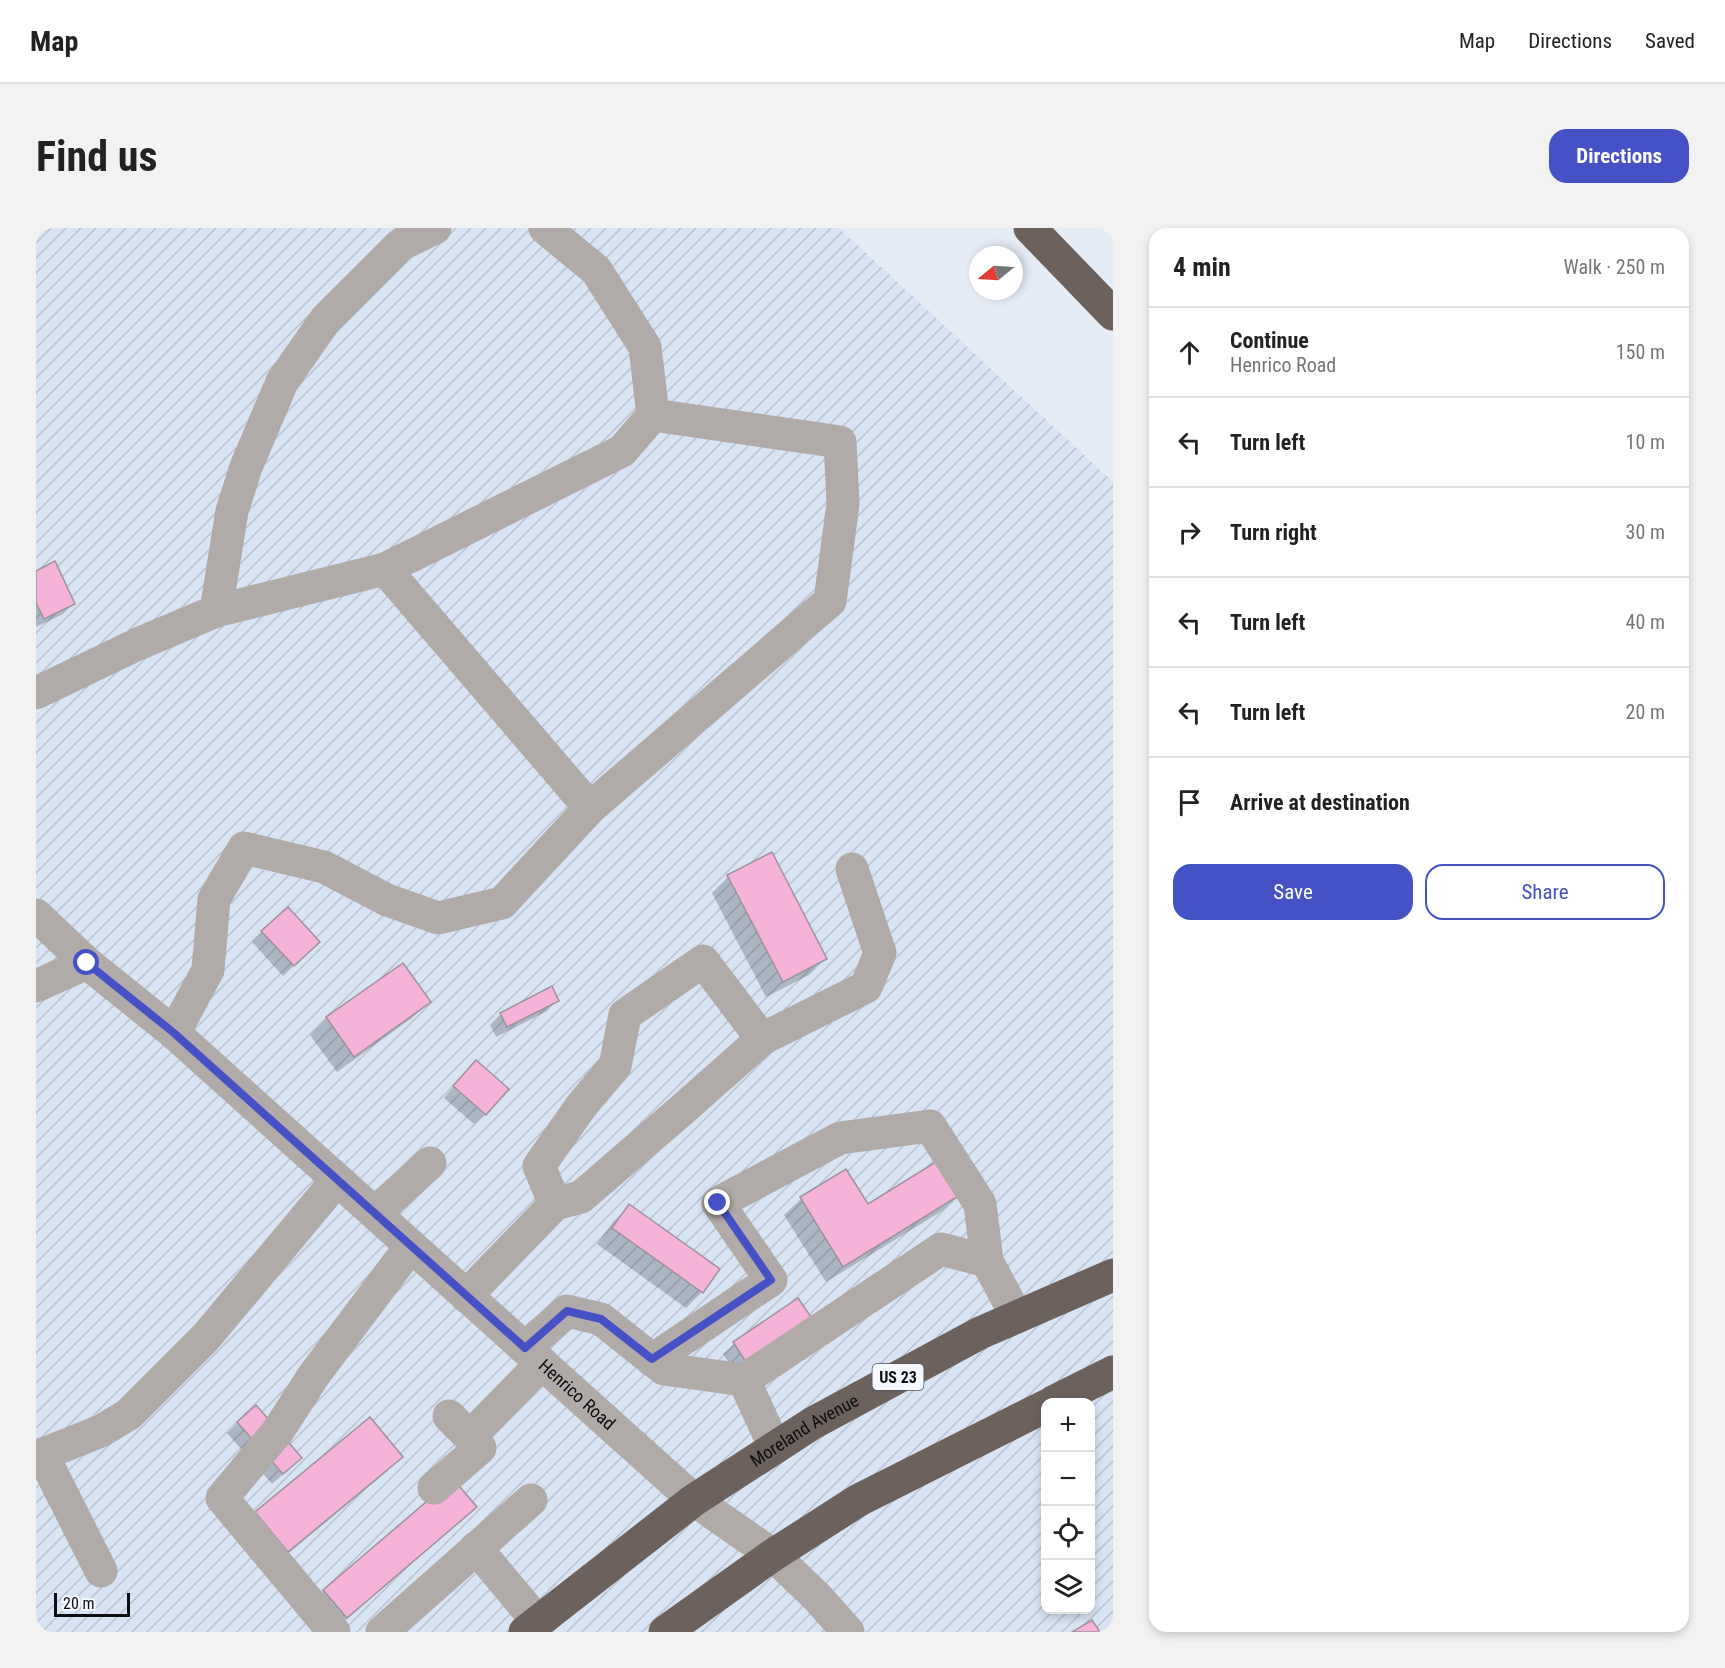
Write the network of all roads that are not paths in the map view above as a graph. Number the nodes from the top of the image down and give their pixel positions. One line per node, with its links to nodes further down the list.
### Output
1 (435, 228): 7 (street)
2 (545, 228): 5 (street)
3 (1030, 228): 4 (highway)
4 (1113, 314)
5 (653, 415): 6 (street); 9 (street)
6 (385, 569): 7 (street); 9 (street)
7 (216, 610): 8 (street)
8 (36, 693)
9 (590, 808): 14 (street)
10 (852, 869): 15 (street)
11 (36, 915): 12 (street, Henrico Road)
12 (87, 963): 13 (street); 14 (street, Henrico Road)
13 (36, 986)
14 (174, 1033): 17 (street, Henrico Road)
15 (762, 1039): 18 (street); 18 (street)
16 (430, 1163): 19 (street)
17 (338, 1180): 19 (street, Henrico Road); 32 (street)
18 (555, 1204): 23 (street)
19 (375, 1213): 20 (street, Henrico Road)
20 (411, 1246): 23 (street, Henrico Road); 40 (street)
21 (987, 1261): 24 (street); 26 (street); 28 (street)
22 (1113, 1275): 24 (highway, Moreland Avenue / US 23)
23 (466, 1296): 25 (street, Henrico Road)
24 (1017, 1317): 31 (highway, Moreland Avenue / US 23)
25 (533, 1356): 26 (street); 33 (street); 35 (street, Henrico Road)
26 (652, 1359): 28 (street)
27 (1113, 1372): 29 (highway)
28 (744, 1380): 31 (street)
29 (1061, 1398)
30 (1041, 1409): 37 (highway)
31 (775, 1448): 35 (highway, Moreland Avenue / US 23)
32 (39, 1455): 38 (street)
33 (434, 1488)
34 (531, 1500): 36 (street)
35 (694, 1500): 37 (street, Henrico Road); 39 (highway, Moreland Avenue / US 23)
36 (476, 1548): 39 (street); 41 (street)
37 (773, 1555): 42 (highway); 43 (street, Henrico Road)
38 (101, 1570)
39 (532, 1627)
40 (334, 1632)
41 (382, 1632)
42 (665, 1632)
43 (848, 1632)

